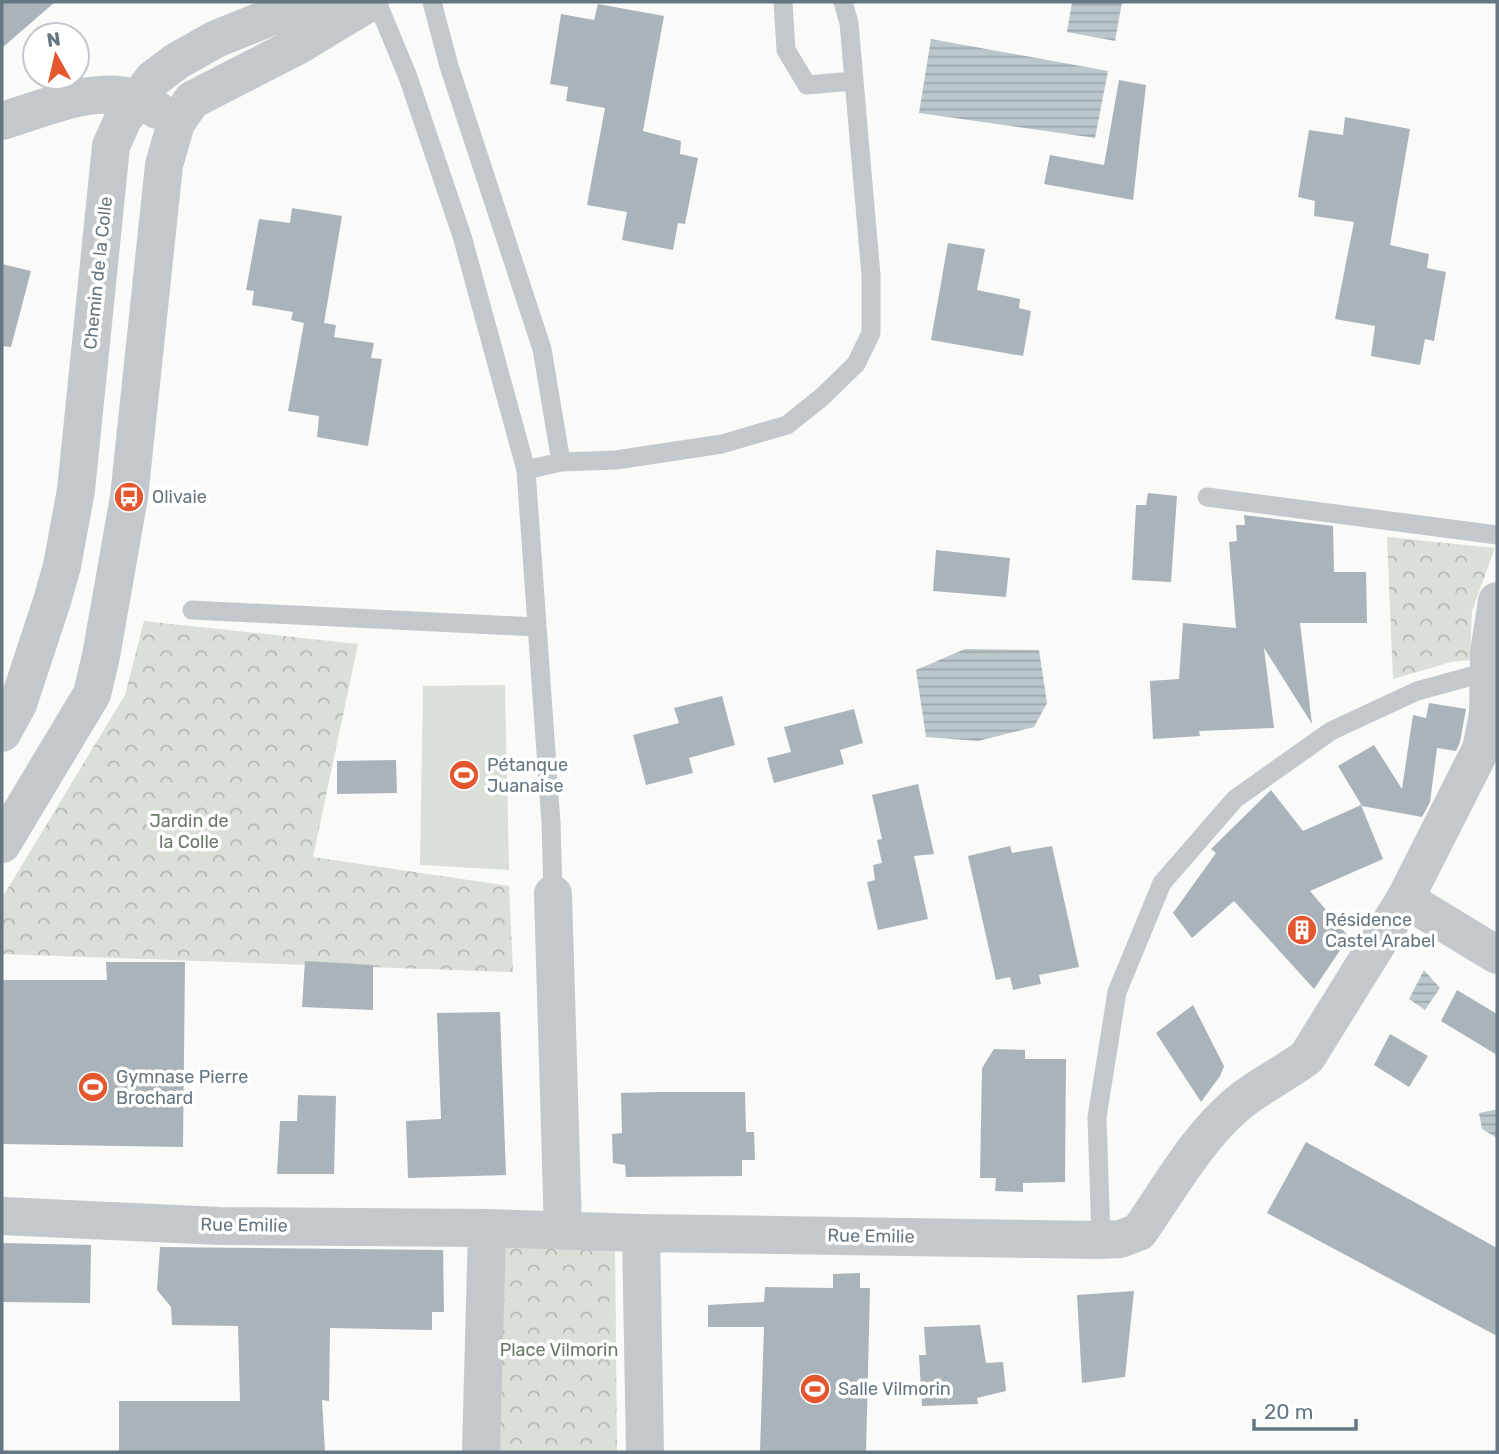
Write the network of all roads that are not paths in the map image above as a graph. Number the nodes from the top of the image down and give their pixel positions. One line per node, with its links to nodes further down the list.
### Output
1 (324, 2): 7 (street, Chemin de la Colle)
2 (370, 2): 8 (street)
3 (377, 2): 14 (lane)
4 (432, 2): 13 (lane)
5 (783, 2): 9 (lane)
6 (844, 2): 9 (lane)
7 (261, 11): 8 (street); 10 (street, Chemin de la Colle)
8 (277, 54): 12 (street)
9 (854, 81): 13 (lane)
10 (139, 100): 11 (street); 12 (street); 17 (street, Chemin de la Colle)
11 (2, 121)
12 (176, 124): 20 (street)
13 (561, 462): 14 (lane)
14 (526, 470): 21 (lane)
15 (1207, 497): 16 (lane)
16 (1497, 535)
17 (52, 601): 20 (street); 23 (street, Chemin de la Colle)
18 (1497, 601): 22 (street, Rue Emilie)
19 (192, 610): 21 (lane)
20 (107, 613): 24 (street)
21 (537, 627): 25 (lane)
22 (1489, 677): 26 (street, Rue Emilie); 32 (lane)
23 (2, 733)
24 (2, 844)
25 (553, 894): 30 (street)
26 (1405, 899): 27 (street); 32 (street, Rue Emilie)
27 (1497, 956)
28 (2, 1216): 29 (street, Rue Emilie)
29 (486, 1228): 30 (street); 33 (street)
30 (563, 1230): 31 (street)
31 (641, 1233): 32 (street, Rue Emilie); 34 (street)
32 (1101, 1240)
33 (481, 1452)
34 (645, 1452)

